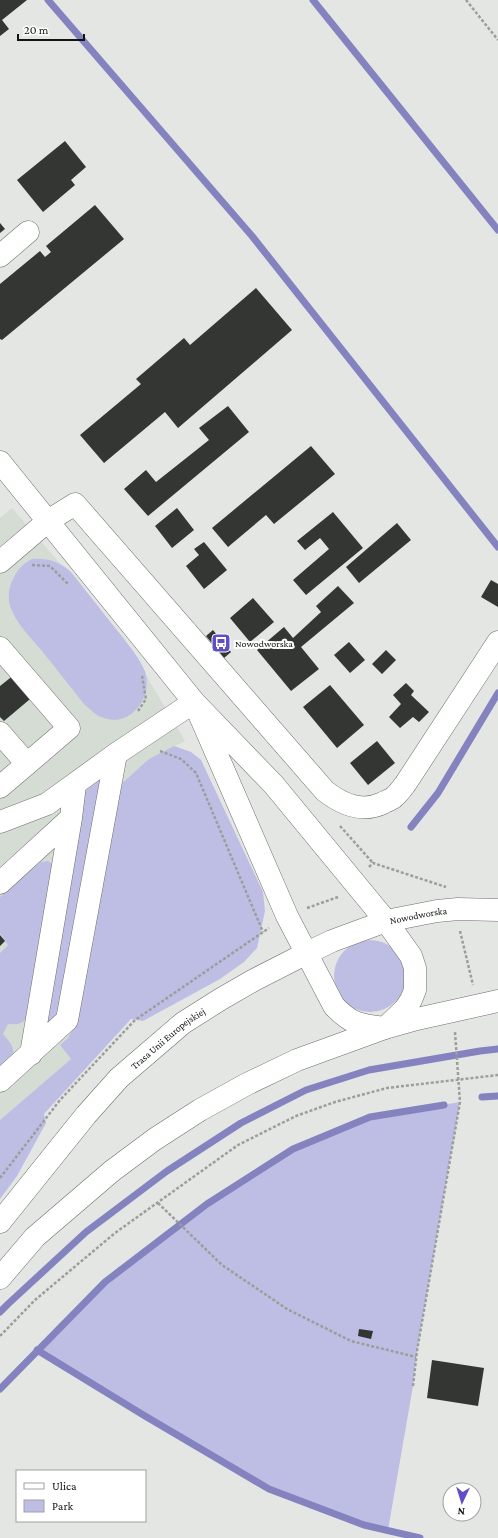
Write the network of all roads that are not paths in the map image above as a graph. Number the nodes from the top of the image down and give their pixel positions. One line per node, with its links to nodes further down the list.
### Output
1 (28, 232): 2 (main road)
2 (0, 256)
3 (0, 462): 4 (main road, Nowodworska)
4 (48, 521): 5 (main road); 6 (main road); 8 (main road, Nowodworska)
5 (0, 562)
6 (498, 642)
7 (2, 653): 11 (main road)
8 (194, 702): 10 (main road); 18 (main road, Nowodworska); 19 (main road)
9 (0, 733): 11 (main road)
10 (116, 754): 12 (main road); 22 (main road)
11 (27, 764): 13 (main road)
12 (75, 785): 14 (main road); 15 (main road)
13 (0, 787)
14 (71, 818): 16 (main road); 22 (main road)
15 (0, 822)
16 (0, 883)
17 (498, 910): 18 (main road, Nowodworska)
18 (386, 921): 19 (main road, Trasa Unii Europejskiej); 21 (main road)
19 (307, 953): 21 (main road); 24 (main road, Trasa Unii Europejskiej)
20 (498, 1001): 21 (main road)
21 (385, 1028): 25 (main road)
22 (31, 1054): 23 (main road)
23 (0, 1081)
24 (0, 1222)
25 (0, 1278)

